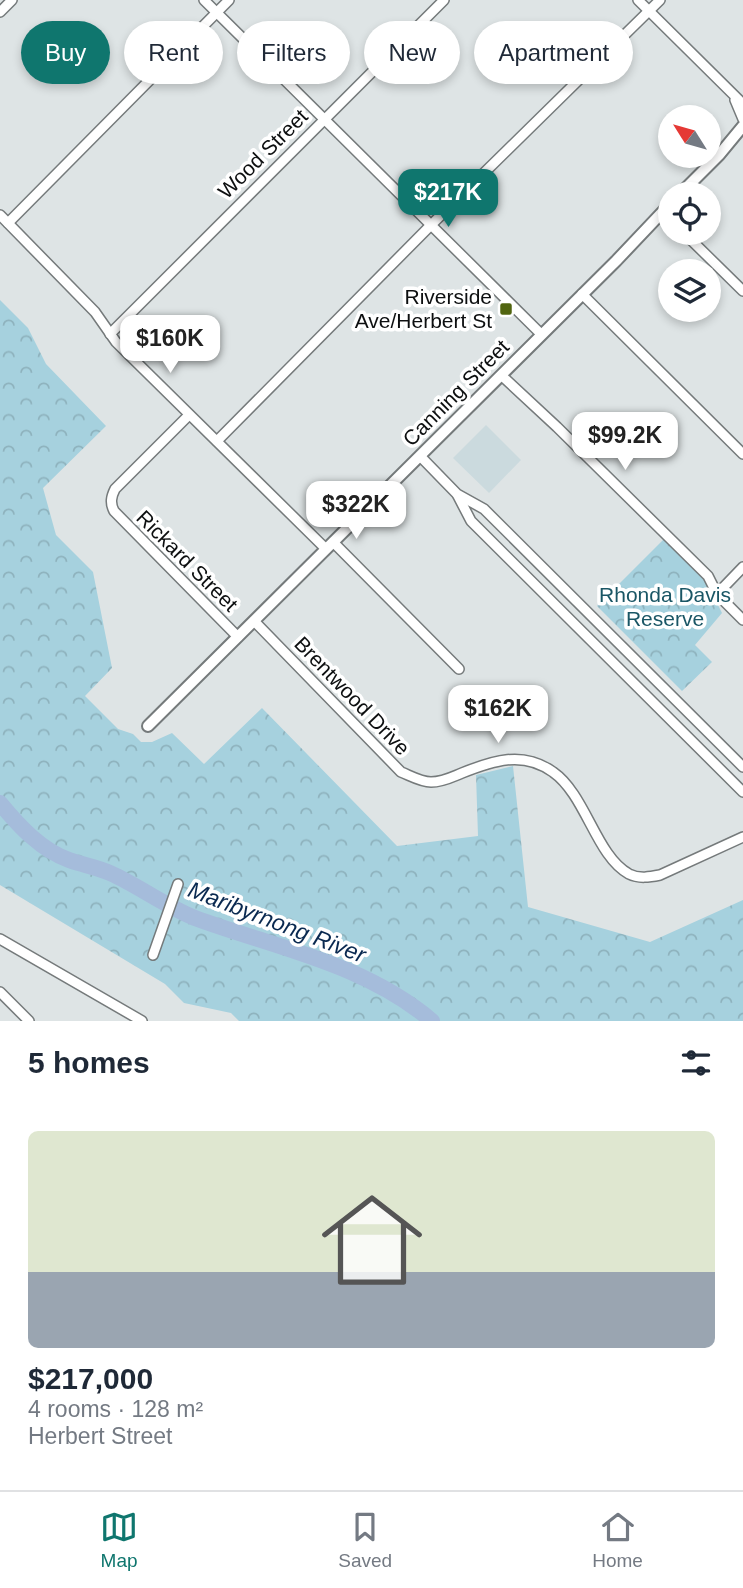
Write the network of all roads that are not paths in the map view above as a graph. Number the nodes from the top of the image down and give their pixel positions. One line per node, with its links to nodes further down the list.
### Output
1 (12, 0): 8 (street)
2 (204, 0): 9 (street)
3 (229, 0): 9 (street)
4 (444, 0): 12 (street, Wood Street)
5 (638, 0): 7 (street)
6 (660, 0): 7 (street)
7 (649, 11): 10 (street); 23 (street)
8 (0, 12)
9 (216, 13): 12 (street); 22 (street)
10 (733, 96): 11 (street); 13 (street)
11 (743, 104)
12 (324, 118): 23 (street); 27 (street, Wood Street)
13 (743, 119): 14 (street)
14 (743, 126): 16 (street)
15 (743, 136): 17 (street)
16 (721, 153)
17 (721, 153)
18 (706, 168): 19 (street)
19 (692, 182)
20 (0, 215): 22 (street)
21 (658, 222): 26 (street, Canning Street)
22 (8, 223): 27 (street)
23 (430, 226): 28 (street); 31 (street)
24 (696, 245): 25 (street)
25 (743, 291)
26 (582, 294): 28 (street, Canning Street); 32 (street)
27 (110, 334): 30 (street)
28 (541, 334): 29 (street, Canning Street)
29 (501, 375): 33 (street, Canning Street); 37 (street)
30 (189, 415): 31 (street); 40 (street, Rickard Street)
31 (217, 441): 35 (street)
32 (743, 454)
33 (420, 456): 34 (street); 35 (street, Canning Street)
34 (457, 494): 43 (street); 44 (street)
35 (329, 546): 39 (street, Canning Street); 41 (street)
36 (743, 567): 37 (street)
37 (717, 594): 38 (street)
38 (743, 620)
39 (254, 621): 40 (street, Canning Street); 45 (street, Brentwood Drive)
40 (238, 637): 42 (street, Canning Street)
41 (459, 669)
42 (148, 726)
43 (743, 767)
44 (743, 792)
45 (743, 838)
46 (178, 884): 48 (street)
47 (0, 939): 51 (street)
48 (153, 955)
49 (0, 992): 50 (street)
50 (29, 1021)
51 (142, 1021)

